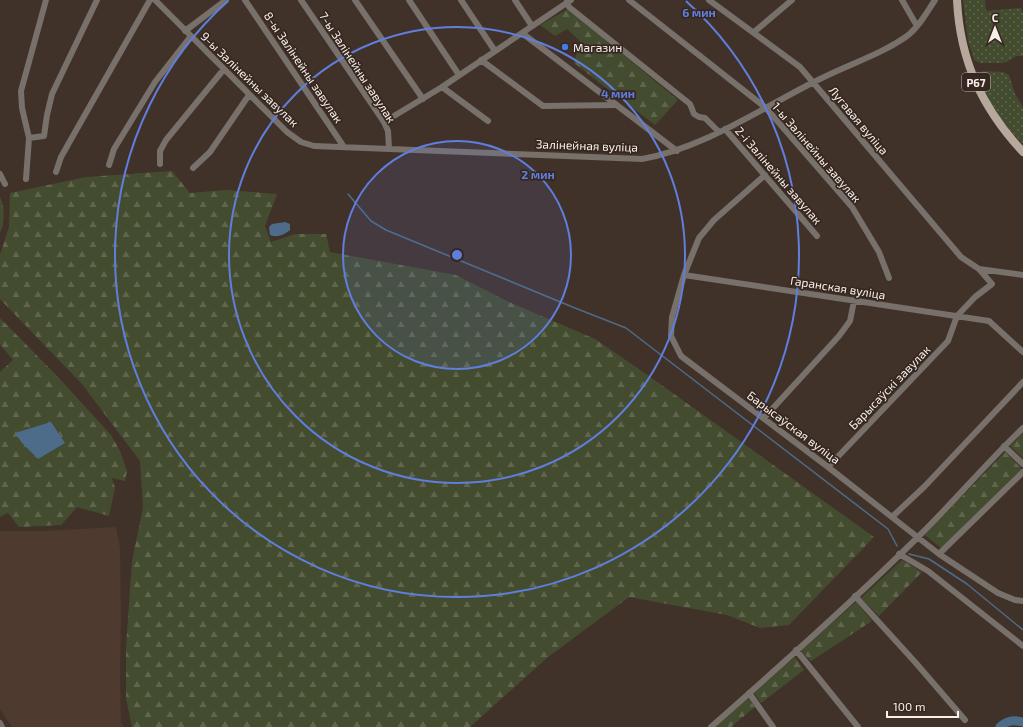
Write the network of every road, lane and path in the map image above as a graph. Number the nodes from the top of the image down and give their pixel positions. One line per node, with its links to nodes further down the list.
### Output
1 (46, 0): 38 (street)
2 (97, 0): 38 (street)
3 (150, 0): 46 (street)
4 (155, 0): 21 (street, 9-ы Залінейны завулак)
5 (226, 0): 21 (street)
6 (245, 0): 39 (street, 8-ы Залінейны завулак)
7 (301, 0): 36 (street, 7-ы Залінейны завулак)
8 (355, 0): 32 (street)
9 (409, 0): 28 (street)
10 (461, 0): 25 (street)
11 (514, 0): 19 (street)
12 (630, 0): 34 (street, 1-ы Залінейны завулак)
13 (709, 0): 22 (street, Лугавая вуліца)
14 (792, 0): 22 (street)
15 (902, 0): 20 (street)
16 (935, 0): 20 (street, Залінейная вуліца)
17 (957, 0): 42 (main road, Р67)
18 (569, 1): 19 (street); 37 (street, 2-і Залінейны завулак)
19 (532, 26): 23 (street)
20 (917, 26): 29 (street, Залінейная вуліца)
21 (185, 31): 24 (street, 9-ы Залінейны завулак)
22 (754, 32): 29 (street, Лугавая вуліца)
23 (522, 33): 25 (street); 33 (street)
24 (191, 36): 27 (street, 9-ы Залінейны завулак); 44 (street)
25 (495, 51): 26 (street)
26 (481, 60): 28 (street); 33 (street)
27 (224, 69): 31 (street, 9-ы Залінейны завулак); 43 (street)
28 (459, 75): 30 (street)
29 (813, 82): 34 (street, Залінейная вуліца); 52 (street, Лугавая вуліца)
30 (442, 87): 32 (street); 35 (street)
31 (249, 95): 39 (street, 9-ы Залінейны завулак); 45 (street)
32 (423, 99): 36 (street)
33 (615, 105): 41 (street)
34 (766, 108): 37 (street, Залінейная вуліца); 55 (street, 1-ы Залінейны завулак)
35 (488, 121)
36 (384, 122): 40 (street, 7-ы Залінейны завулак)
37 (722, 130): 41 (street, Залінейная вуліца); 48 (street, 2-і Залінейны завулак)
38 (29, 138): 49 (street)
39 (344, 147): 40 (street, Залінейная вуліца)
40 (389, 148): 41 (street, Залінейная вуліца)
41 (677, 151)
42 (1023, 152)
43 (160, 164)
44 (109, 166)
45 (193, 168)
46 (56, 172)
47 (0, 174): 50 (street)
48 (765, 175): 51 (street, 2-і Залінейны завулак); 53 (street)
49 (26, 179)
50 (5, 184)
51 (817, 236)
52 (979, 269): 54 (street); 57 (street)
53 (684, 275): 56 (street, Гаранская вуліца); 60 (street, Барысаўская вуліца)
54 (1023, 275)
55 (889, 278)
56 (854, 301): 57 (street, Гаранская вуліца); 60 (street)
57 (957, 316): 58 (street, Гаранская вуліца); 64 (street, Барысаўскі завулак)
58 (1023, 352)
59 (1023, 382): 66 (street)
60 (764, 418): 64 (street, Барысаўская вуліца)
61 (1023, 428): 62 (street)
62 (1004, 446): 63 (street); 67 (street)
63 (1023, 464)
64 (828, 467): 66 (street, Барысаўская вуліца)
65 (1023, 472): 69 (street)
66 (892, 517): 67 (street, Барысаўская вуліца)
67 (918, 537): 68 (street); 69 (street, Барысаўская вуліца)
68 (899, 554): 70 (street); 72 (street)
69 (939, 554): 71 (street, Барысаўская вуліца)
70 (855, 596): 73 (street); 75 (street)
71 (1023, 601)
72 (1023, 646)
73 (796, 650): 74 (street); 80 (street)
74 (749, 693): 78 (street); 79 (street)
75 (965, 720)
76 (0, 723): 77 (street)
77 (2, 727)
78 (711, 727)
79 (773, 727)
80 (858, 727)

